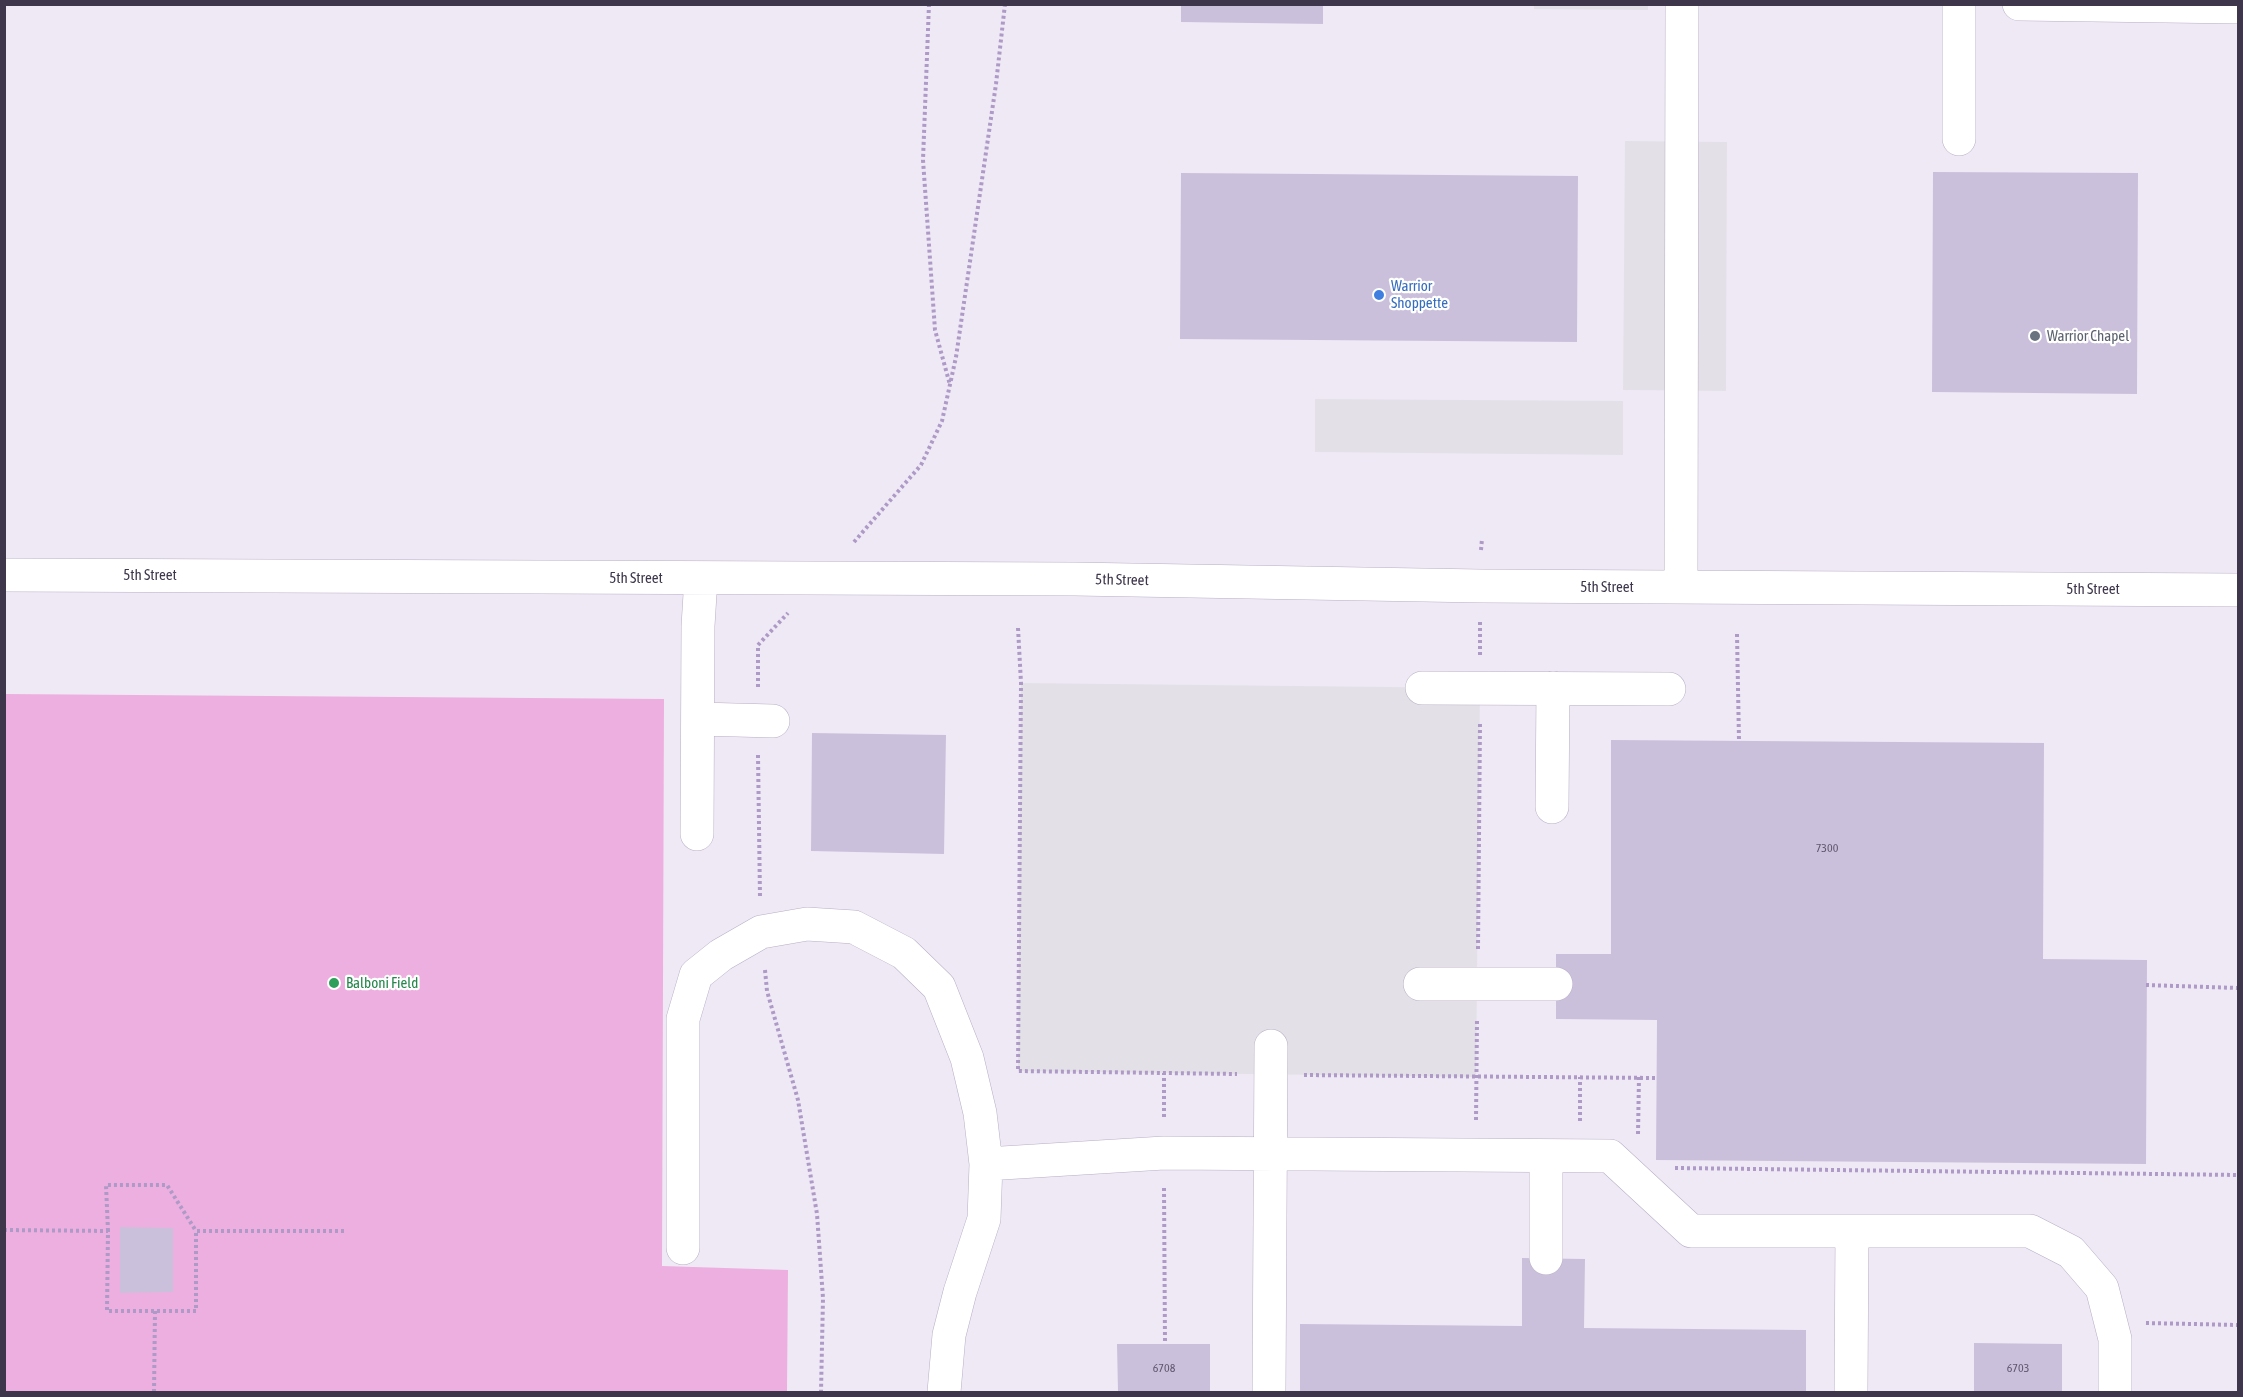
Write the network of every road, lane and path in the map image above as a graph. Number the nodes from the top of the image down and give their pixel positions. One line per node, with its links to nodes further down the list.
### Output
1 (929, 4): 8 (path)
2 (1005, 4): 8 (path)
3 (1682, 4): 14 (street)
4 (1959, 4): 7 (street)
5 (2019, 4): 6 (street)
6 (2238, 8)
7 (1959, 139)
8 (950, 386): 12 (path)
9 (1482, 539): 13 (path)
10 (4, 575): 11 (street, 5th Street)
11 (701, 578): 12 (street, 5th Street); 22 (street)
12 (818, 580): 13 (street, 5th Street); 23 (path)
13 (1481, 586): 14 (street, 5th Street); 19 (path)
14 (1681, 587): 15 (street, 5th Street)
15 (2238, 590)
16 (1018, 628): 34 (path)
17 (1737, 634): 24 (path)
18 (1422, 688): 19 (street)
19 (1480, 688): 20 (street); 31 (path)
20 (1553, 688): 21 (street); 25 (street)
21 (1669, 689)
22 (699, 719): 23 (street); 26 (street)
23 (765, 721): 27 (path)
24 (1739, 741)
25 (1552, 807)
26 (697, 834)
27 (761, 932): 45 (street); 53 (street); 60 (path)
28 (1420, 984): 31 (street)
29 (1556, 984): 31 (street)
30 (2146, 985): 32 (path)
31 (1478, 986): 35 (path)
32 (2238, 988)
33 (1271, 1060): 34 (path); 35 (path); 41 (street)
34 (1164, 1073): 40 (path)
35 (1476, 1077): 36 (path); 42 (path)
36 (1580, 1077): 37 (path); 44 (path)
37 (1639, 1077): 38 (path); 39 (path)
38 (1656, 1078)
39 (1638, 1145)
40 (1164, 1153): 41 (street); 45 (street); 58 (path)
41 (1270, 1154): 42 (street); 62 (street)
42 (1476, 1156): 43 (street)
43 (1546, 1156): 44 (street); 54 (street)
44 (1580, 1156): 51 (street)
45 (986, 1164): 61 (street)
46 (1667, 1168): 47 (path)
47 (2238, 1175)
48 (4, 1230): 49 (path)
49 (108, 1231): 50 (path); 55 (path)
50 (196, 1231): 52 (path); 55 (path)
51 (1852, 1231): 56 (street); 63 (street)
52 (346, 1232)
53 (683, 1248)
54 (1546, 1258)
55 (155, 1311): 59 (path)
56 (2111, 1322): 57 (path); 64 (street)
57 (2238, 1325)
58 (1165, 1344)
59 (154, 1392)
60 (821, 1392)
61 (944, 1392)
62 (1269, 1392)
63 (1851, 1392)
64 (2115, 1392)

